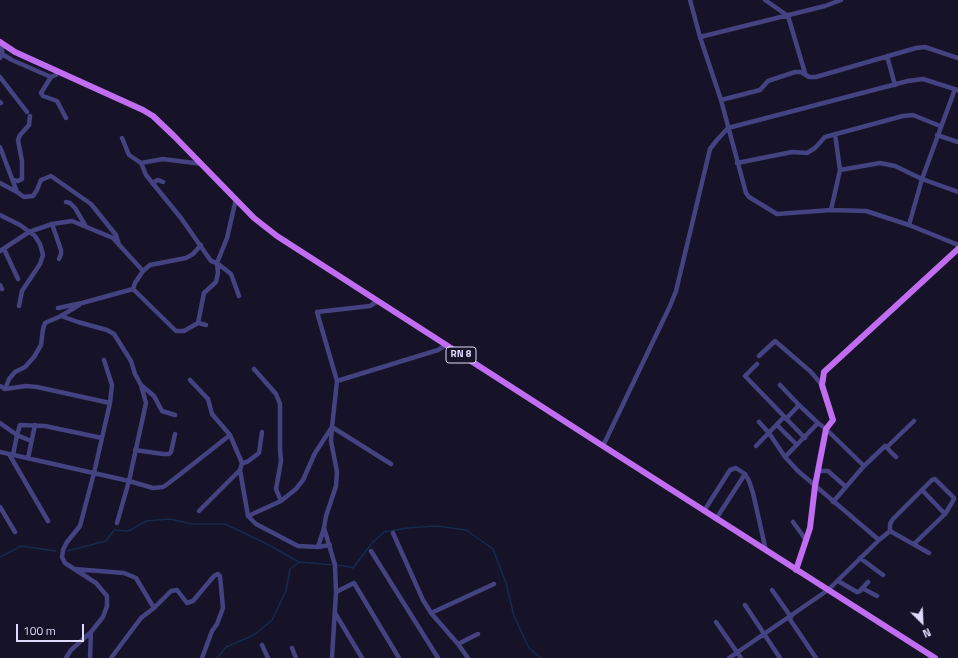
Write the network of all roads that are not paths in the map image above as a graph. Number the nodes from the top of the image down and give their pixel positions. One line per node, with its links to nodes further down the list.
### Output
1 (690, 0): 5 (street)
2 (765, 0): 4 (street)
3 (841, 0): 4 (street)
4 (788, 16): 5 (street); 11 (street)
5 (700, 37): 16 (street)
6 (1, 42): 7 (street); 10 (main road, RN 8)
7 (1, 56): 13 (street)
8 (887, 56): 9 (street); 11 (street); 14 (street)
9 (958, 58)
10 (57, 71): 13 (street); 29 (main road, RN 8)
11 (803, 71): 16 (street)
12 (0, 77): 17 (street)
13 (52, 77): 19 (street)
14 (895, 85): 15 (street); 21 (street)
15 (956, 89): 20 (street)
16 (721, 100): 21 (street)
17 (27, 112)
18 (30, 116): 32 (street)
19 (66, 118)
20 (940, 126): 22 (street); 23 (street)
21 (728, 128): 27 (street); 97 (street)
22 (835, 134): 27 (street); 30 (street)
23 (937, 135): 25 (street); 31 (street)
24 (122, 138): 28 (street)
25 (958, 142)
26 (0, 147): 32 (street)
27 (737, 162): 40 (street)
28 (140, 163): 29 (street); 35 (street)
29 (202, 164): 38 (main road, RN 8)
30 (840, 170): 31 (street); 40 (street)
31 (922, 179): 37 (street); 44 (street)
32 (13, 180): 36 (street)
33 (163, 182): 35 (street)
34 (0, 183): 36 (street)
35 (152, 183): 47 (street)
36 (16, 192): 46 (street)
37 (958, 192)
38 (236, 199): 52 (street); 57 (main road, RN 8)
39 (66, 202): 43 (street)
40 (831, 210): 44 (street)
41 (0, 215): 45 (street)
42 (52, 224): 43 (street); 45 (street); 51 (street)
43 (85, 225): 46 (street)
44 (909, 226): 48 (street)
45 (28, 232): 49 (street); 59 (street)
46 (119, 245): 53 (street)
47 (201, 245): 52 (street); 53 (street)
48 (958, 245)
49 (2, 250): 54 (street)
50 (958, 250): 73 (main road)
51 (59, 259)
52 (217, 264): 56 (street); 62 (street)
53 (143, 271): 55 (street)
54 (18, 279)
55 (133, 289): 58 (street); 62 (street)
56 (239, 296)
57 (378, 302): 64 (main road, RN 8); 70 (street)
58 (82, 303): 60 (street); 61 (street)
59 (19, 306)
60 (58, 308)
61 (61, 316): 71 (street); 75 (street)
62 (198, 323): 63 (street)
63 (206, 325)
64 (446, 345): 70 (street); 97 (main road, RN 8)
65 (759, 356): 73 (street)
66 (104, 360): 76 (street)
67 (758, 364): 79 (street)
68 (254, 369): 117 (street)
69 (190, 380): 92 (street)
70 (337, 381): 86 (street)
71 (141, 385): 78 (street); 100 (street)
72 (780, 385): 77 (street)
73 (822, 385): 87 (main road)
74 (0, 386): 75 (street)
75 (5, 389): 76 (street)
76 (110, 403): 93 (street)
77 (799, 405): 79 (street); 83 (street)
78 (174, 415)
79 (785, 418): 85 (street); 94 (street)
80 (914, 421): 99 (street)
81 (758, 422): 89 (street)
82 (0, 423): 91 (street)
83 (818, 423): 87 (street); 94 (street)
84 (35, 425): 91 (street); 93 (street); 95 (street)
85 (777, 425): 89 (street); 96 (street)
86 (332, 427): 107 (street); 117 (street); 128 (street)
87 (826, 429): 108 (street); 110 (main road)
88 (262, 432): 106 (street)
89 (769, 433): 98 (street); 103 (street)
90 (175, 434): 100 (street)
91 (17, 435): 95 (street); 102 (street)
92 (230, 435): 106 (street); 113 (street)
93 (102, 438): 111 (street)
94 (805, 438): 96 (street)
95 (31, 441): 105 (street)
96 (797, 445): 103 (street)
97 (603, 446): 121 (main road, RN 8)
98 (756, 446)
99 (887, 447): 104 (street); 108 (street)
100 (135, 450): 113 (street)
101 (0, 452): 102 (street)
102 (11, 454): 105 (street); 125 (street)
103 (786, 457): 114 (street)
104 (896, 457)
105 (28, 458): 111 (street)
106 (242, 463): 109 (street)
107 (391, 464)
108 (864, 466): 115 (street)
109 (240, 470): 120 (street); 123 (street)
110 (818, 471): 114 (main road); 115 (street)
111 (94, 473): 113 (street); 141 (street)
112 (745, 474): 121 (street); 124 (street); 138 (street)
113 (128, 481): 127 (street)
114 (815, 486): 118 (street); 132 (main road)
115 (846, 487): 118 (street)
116 (922, 490): 122 (street); 122 (street); 129 (street)
117 (281, 501): 123 (street)
118 (833, 502): 133 (street)
119 (0, 507): 130 (street)
120 (199, 511)
121 (704, 511): 124 (main road, RN 8)
122 (945, 514): 134 (street)
123 (248, 516): 136 (street)
124 (716, 519): 138 (main road, RN 8)
125 (48, 521)
126 (793, 522): 132 (street)
127 (117, 523)
128 (324, 528): 135 (street); 136 (street)
129 (890, 531): 133 (street); 134 (street)
130 (15, 532)
131 (393, 533): 155 (street)
132 (806, 540): 142 (main road)
133 (879, 540): 140 (street)
134 (914, 544): 139 (street)
135 (330, 545): 136 (street); 150 (street)
136 (318, 547)
137 (371, 551): 174 (street)
138 (766, 551): 142 (main road, RN 8)
139 (930, 553)
140 (860, 558): 143 (street); 144 (street)
141 (73, 569): 153 (street); 158 (street)
142 (796, 570): 149 (main road, RN 8)
143 (883, 575)
144 (838, 581): 147 (street); 149 (street)
145 (868, 582): 147 (street)
146 (494, 584): 155 (street)
147 (862, 588): 151 (street)
148 (772, 590): 156 (street)
149 (828, 590): 156 (street); 180 (main road, RN 8)
150 (336, 592): 154 (street); 173 (street)
151 (877, 596)
152 (746, 605): 160 (street)
153 (154, 608): 167 (street); 168 (street)
154 (334, 613): 171 (street); 172 (street)
155 (431, 613): 161 (street)
156 (790, 617): 160 (street); 179 (street)
157 (716, 622): 164 (street)
158 (91, 632): 165 (street); 166 (street)
159 (478, 634): 161 (street)
160 (765, 634): 164 (street); 178 (street)
161 (458, 644): 175 (street)
162 (262, 645): 169 (street)
163 (292, 648): 170 (street)
164 (737, 652): 176 (street); 177 (street)
165 (66, 658)
166 (90, 658)
167 (111, 658)
168 (202, 658)
169 (268, 658)
170 (296, 658)
171 (332, 658)
172 (362, 658)
173 (399, 658)
174 (438, 658)
175 (468, 658)
176 (729, 658)
177 (741, 658)
178 (780, 658)
179 (816, 658)
180 (935, 658)

